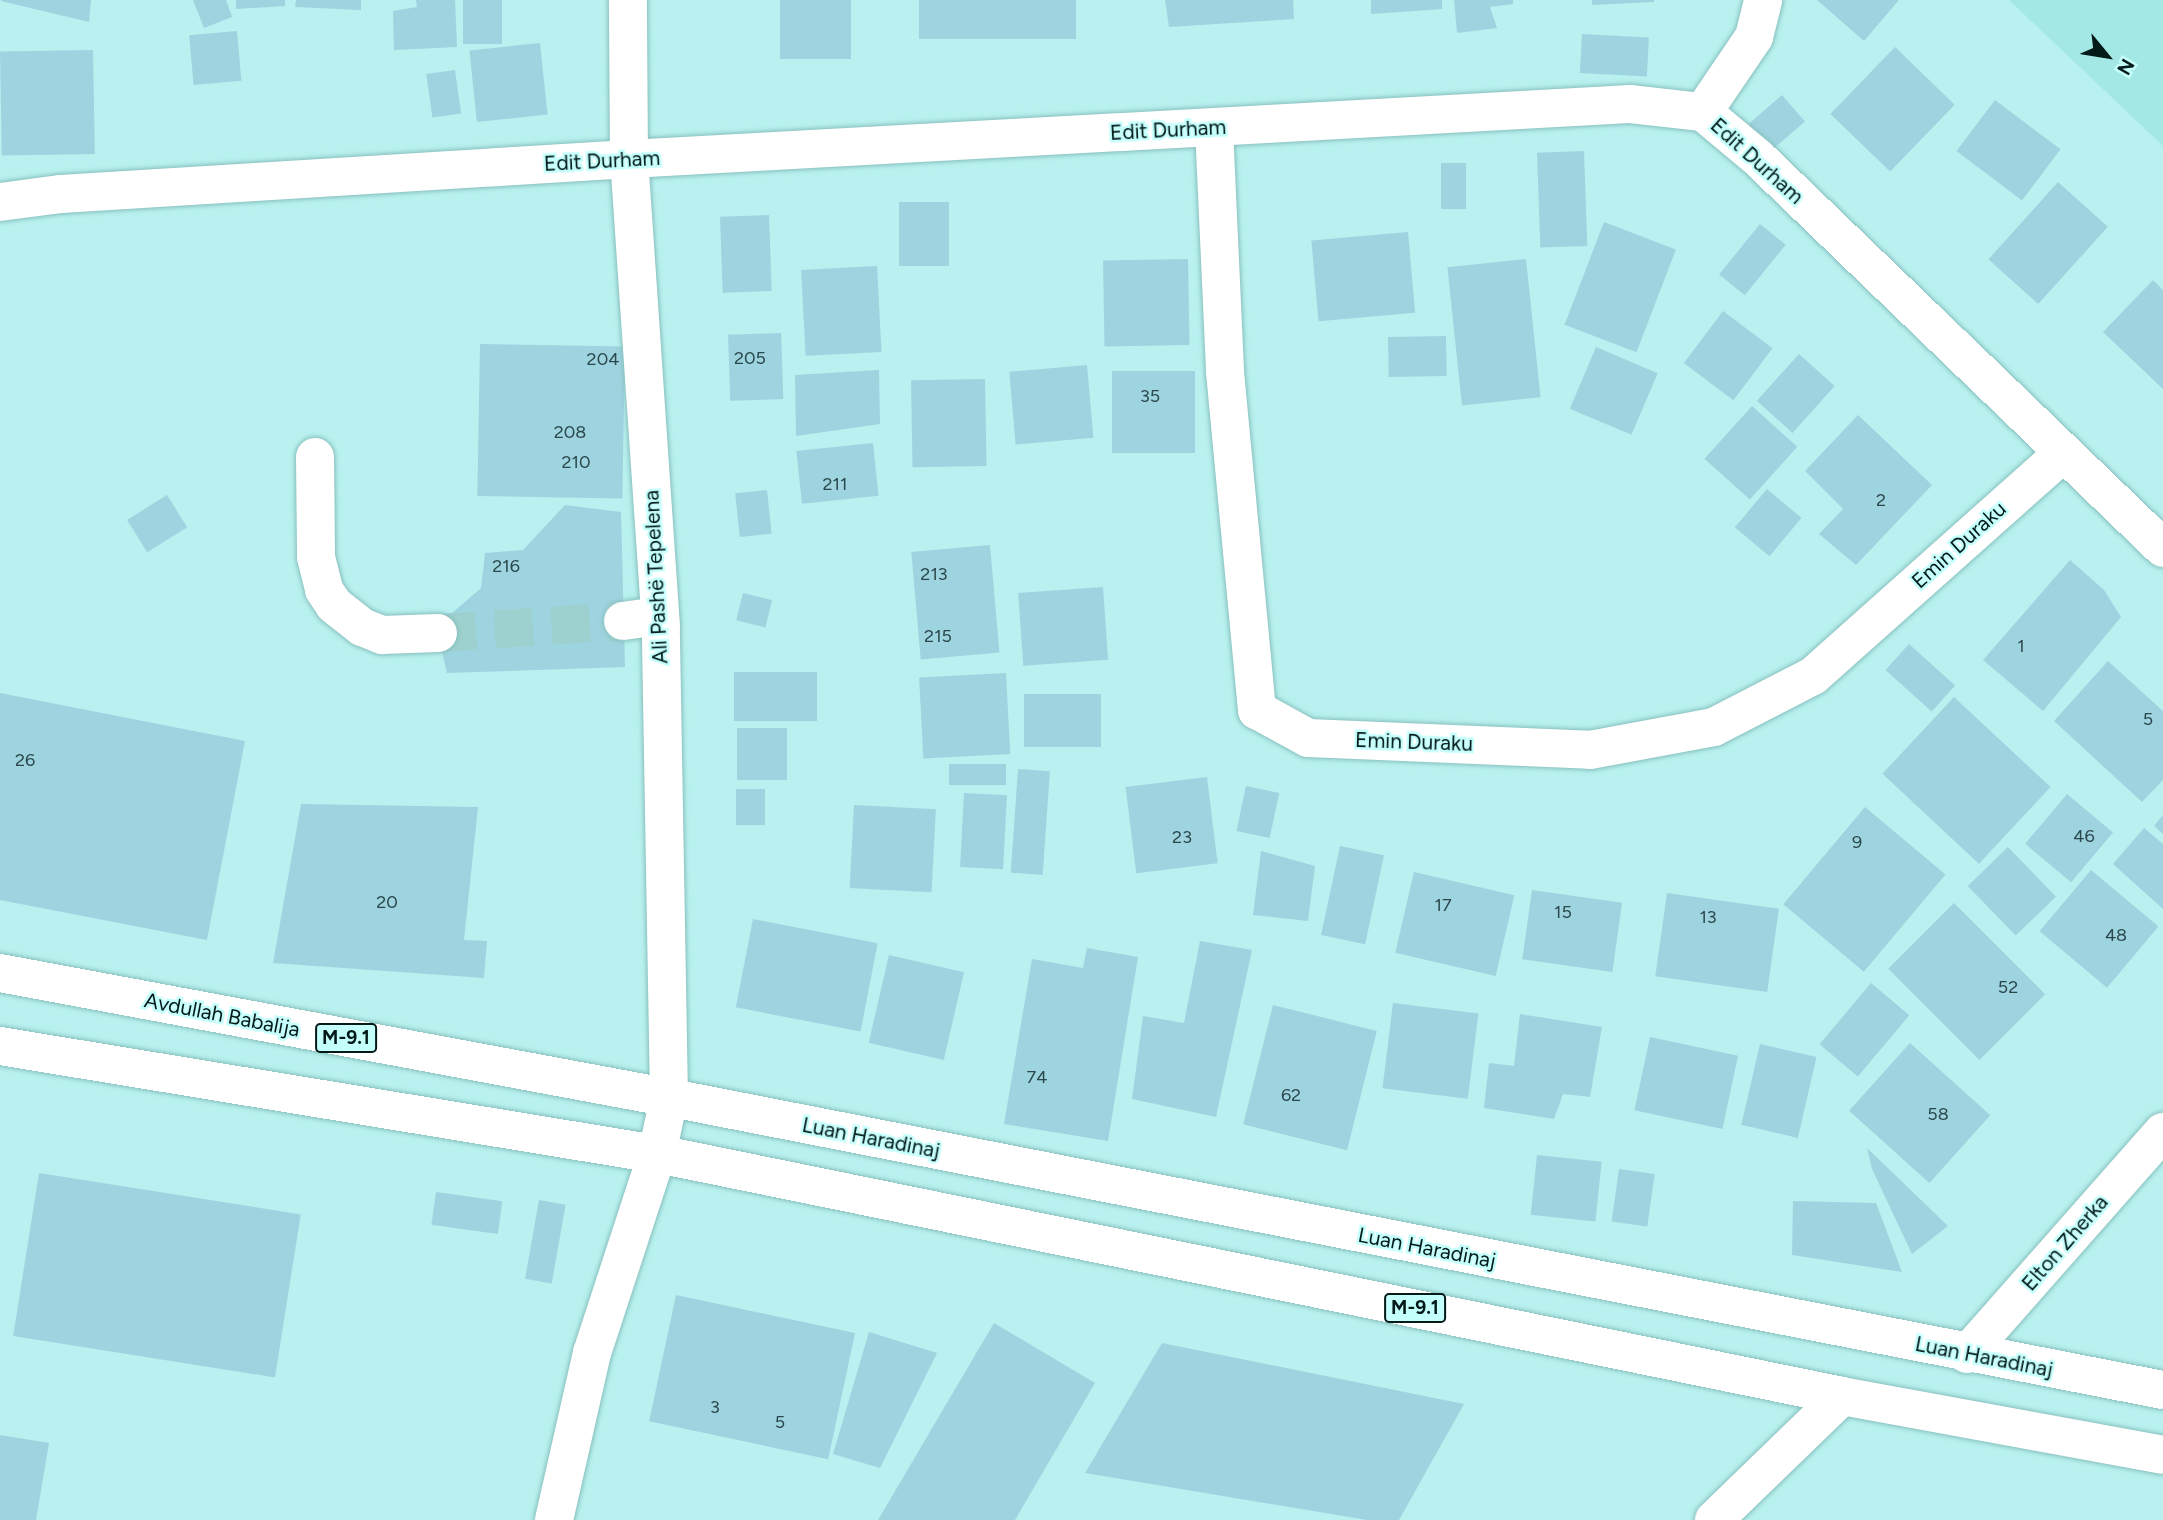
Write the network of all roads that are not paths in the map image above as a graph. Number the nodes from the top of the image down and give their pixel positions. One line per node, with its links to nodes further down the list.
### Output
1 (628, 0): 5 (street, Ali Pashë Tepelena)
2 (1763, 0): 3 (street)
3 (1703, 112): 4 (street, Edit Durham); 7 (street, Edit Durham)
4 (1214, 128): 5 (street, Edit Durham); 7 (street, Emin Duraku)
5 (629, 159): 6 (street, Edit Durham); 13 (street, Ali Pashë Tepelena)
6 (0, 202)
7 (2063, 453): 9 (street, Edit Durham)
8 (315, 457): 10 (street)
9 (2163, 548)
10 (438, 633)
11 (0, 973): 13 (street, Avdullah Babalija / M-9.1)
12 (0, 1046): 15 (street, M-9.1)
13 (680, 1100): 15 (street, Ali Pashë Tepelena); 16 (street, Luan Haradinaj / M-9.1)
14 (2163, 1132): 16 (street, Elton Zherka)
15 (662, 1155): 18 (street, M-9.1); 20 (street)
16 (1967, 1354): 17 (street, Luan Haradinaj / M-9.1)
17 (2163, 1390)
18 (1842, 1396): 19 (street, M-9.1); 21 (street)
19 (2163, 1455)
20 (554, 1520)
21 (1714, 1520)

